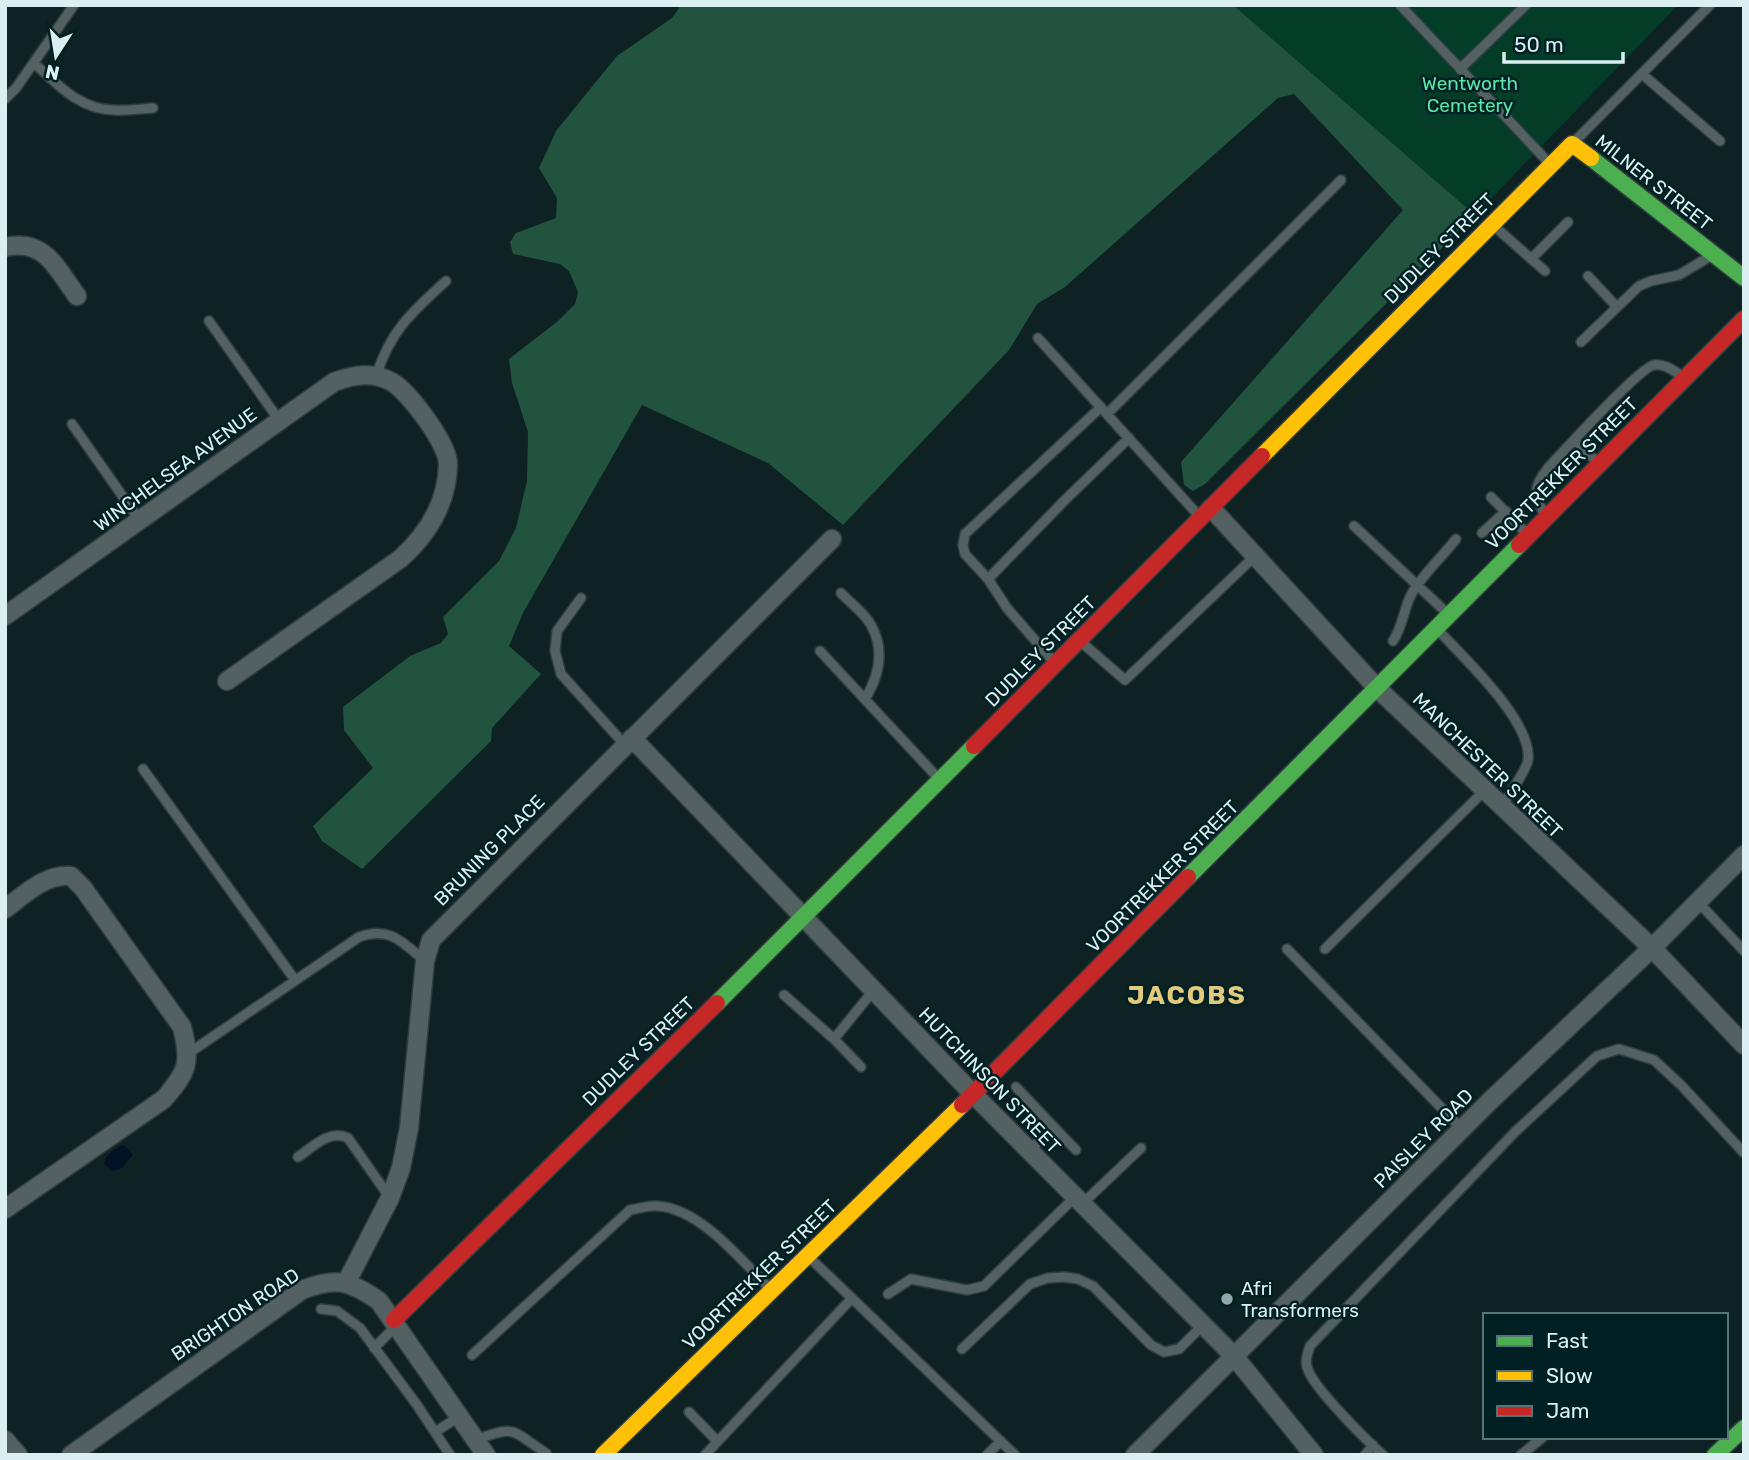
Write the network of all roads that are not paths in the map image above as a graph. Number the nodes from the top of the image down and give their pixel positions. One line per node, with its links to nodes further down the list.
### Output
1 (74, 5): 5 (lane)
2 (1400, 5): 6 (lane)
3 (1526, 5): 6 (lane)
4 (1710, 5): 7 (lane, DUDLEY STREET)
5 (34, 63): 8 (lane); 9 (lane)
6 (1460, 69): 12 (lane)
7 (1642, 75): 10 (lane); 11 (lane, DUDLEY STREET)
8 (5, 99)
9 (153, 108)
10 (1720, 141)
11 (1572, 145): 12 (street, DUDLEY STREET); 17 (street, MILNER STREET)
12 (1551, 165): 15 (street, DUDLEY STREET)
13 (1341, 180): 31 (lane)
14 (1568, 222): 18 (lane)
15 (1492, 225): 18 (lane); 39 (street, DUDLEY STREET)
16 (5, 247): 23 (street)
17 (1714, 254): 21 (street, MILNER STREET); 24 (lane)
18 (1531, 259): 19 (lane)
19 (1545, 271)
20 (1588, 276): 24 (lane)
21 (1744, 278)
22 (446, 281): 29 (lane)
23 (77, 296)
24 (1617, 307): 28 (lane)
25 (1744, 319): 30 (street, VOORTREKKER STREET)
26 (209, 321): 32 (lane)
27 (1038, 338): 31 (lane)
28 (1581, 342)
29 (376, 376): 32 (street, WINCHELSEA AVENUE); 59 (street)
30 (1685, 378): 35 (lane); 36 (street, VOORTREKKER STREET)
31 (1104, 411): 34 (lane); 48 (lane)
32 (279, 420): 41 (street, WINCHELSEA AVENUE)
33 (72, 424): 41 (lane)
34 (1129, 438): 39 (lane); 48 (lane)
35 (1575, 440): 36 (lane); 40 (lane)
36 (1599, 464): 40 (street, VOORTREKKER STREET)
37 (1491, 496): 38 (lane)
38 (1506, 511): 43 (lane); 44 (lane)
39 (1206, 513): 47 (street, MANCHESTER STREET); 55 (street, DUDLEY STREET)
40 (1546, 517): 44 (street, VOORTREKKER STREET)
41 (139, 521): 53 (street, WINCHELSEA AVENUE)
42 (1354, 526): 49 (lane)
43 (1482, 533)
44 (1528, 535): 52 (street, VOORTREKKER STREET)
45 (832, 539): 62 (street, BRUNING PLACE)
46 (1456, 539): 49 (lane)
47 (1255, 556): 55 (lane); 60 (street, MANCHESTER STREET)
48 (988, 579): 58 (lane)
49 (1417, 587): 52 (lane); 56 (lane)
50 (841, 593): 61 (lane)
51 (581, 598): 62 (lane)
52 (1448, 615): 54 (street, VOORTREKKER STREET)
53 (5, 616)
54 (1436, 627): 60 (street, VOORTREKKER STREET); 66 (lane)
55 (1079, 641): 58 (street, DUDLEY STREET)
56 (1393, 641)
57 (820, 650): 61 (lane)
58 (1056, 664): 64 (street, DUDLEY STREET)
59 (226, 681)
60 (1378, 689): 65 (street, MANCHESTER STREET); 84 (street, VOORTREKKER STREET)
61 (865, 699): 64 (lane)
62 (629, 741): 70 (street, HUTCHINSON STREET); 75 (street, BRUNING PLACE)
63 (143, 769): 76 (lane)
64 (941, 780): 70 (street, DUDLEY STREET)
65 (1485, 790): 66 (street, MANCHESTER STREET); 73 (lane)
66 (1502, 806): 71 (street, MANCHESTER STREET)
67 (1744, 855): 68 (street, PAISLEY ROAD)
68 (1698, 901): 71 (street, PAISLEY ROAD); 74 (lane)
69 (5, 909): 81 (street)
70 (803, 918): 77 (street, HUTCHINSON STREET); 101 (street, DUDLEY STREET)
71 (1652, 948): 80 (street, MANCHESTER STREET); 86 (street, PAISLEY ROAD)
72 (1287, 949): 86 (lane)
73 (1325, 949)
74 (1744, 951)
75 (425, 961): 76 (lane); 92 (street, BRUNING PLACE)
76 (295, 981): 81 (lane)
77 (873, 991): 79 (lane); 84 (street, HUTCHINSON STREET)
78 (784, 995): 79 (lane)
79 (834, 1039): 82 (lane)
80 (1744, 1045)
81 (189, 1053): 94 (street)
82 (862, 1067)
83 (1016, 1087): 85 (lane)
84 (973, 1094): 89 (street, HUTCHINSON STREET); 95 (street, VOORTREKKER STREET)
85 (1052, 1125): 88 (lane); 89 (lane)
86 (1462, 1129): 106 (street, PAISLEY ROAD)
87 (1141, 1148): 93 (lane)
88 (1076, 1150)
89 (1030, 1151): 93 (street, HUTCHINSON STREET)
90 (1744, 1153): 115 (lane)
91 (298, 1157): 92 (lane)
92 (390, 1198): 96 (street, BRUNING PLACE)
93 (1079, 1200): 98 (lane); 102 (street, HUTCHINSON STREET)
94 (5, 1209)
95 (807, 1255): 97 (street, VOORTREKKER STREET); 99 (lane)
96 (346, 1283): 101 (street); 119 (street, BRIGHTON ROAD)
97 (771, 1290): 105 (lane); 121 (street, VOORTREKKER STREET)
98 (888, 1294)
99 (852, 1298): 113 (lane); 114 (lane)
100 (321, 1309): 103 (lane)
101 (396, 1323): 103 (lane); 108 (street)
102 (1203, 1325): 104 (lane); 106 (street, HUTCHINSON STREET)
103 (374, 1348): 110 (lane)
104 (962, 1349)
105 (472, 1355)
106 (1233, 1355): 125 (street, PAISLEY ROAD); 126 (street, HUTCHINSON STREET)
107 (689, 1412): 113 (lane)
108 (460, 1416): 110 (lane); 116 (street)
109 (1744, 1428): 130 (street)
110 (435, 1432): 120 (lane)
111 (1541, 1439): 129 (lane)
112 (5, 1440): 118 (street)
113 (717, 1441): 122 (lane)
114 (1001, 1441): 123 (lane); 124 (lane)
115 (1373, 1445): 127 (lane); 128 (lane)
116 (481, 1447): 117 (lane)
117 (545, 1453)
118 (18, 1455)
119 (71, 1455)
120 (450, 1455)
121 (603, 1455)
122 (705, 1455)
123 (987, 1455)
124 (1015, 1455)
125 (1135, 1455)
126 (1314, 1455)
127 (1365, 1455)
128 (1383, 1455)
129 (1521, 1455)
130 (1716, 1455)

